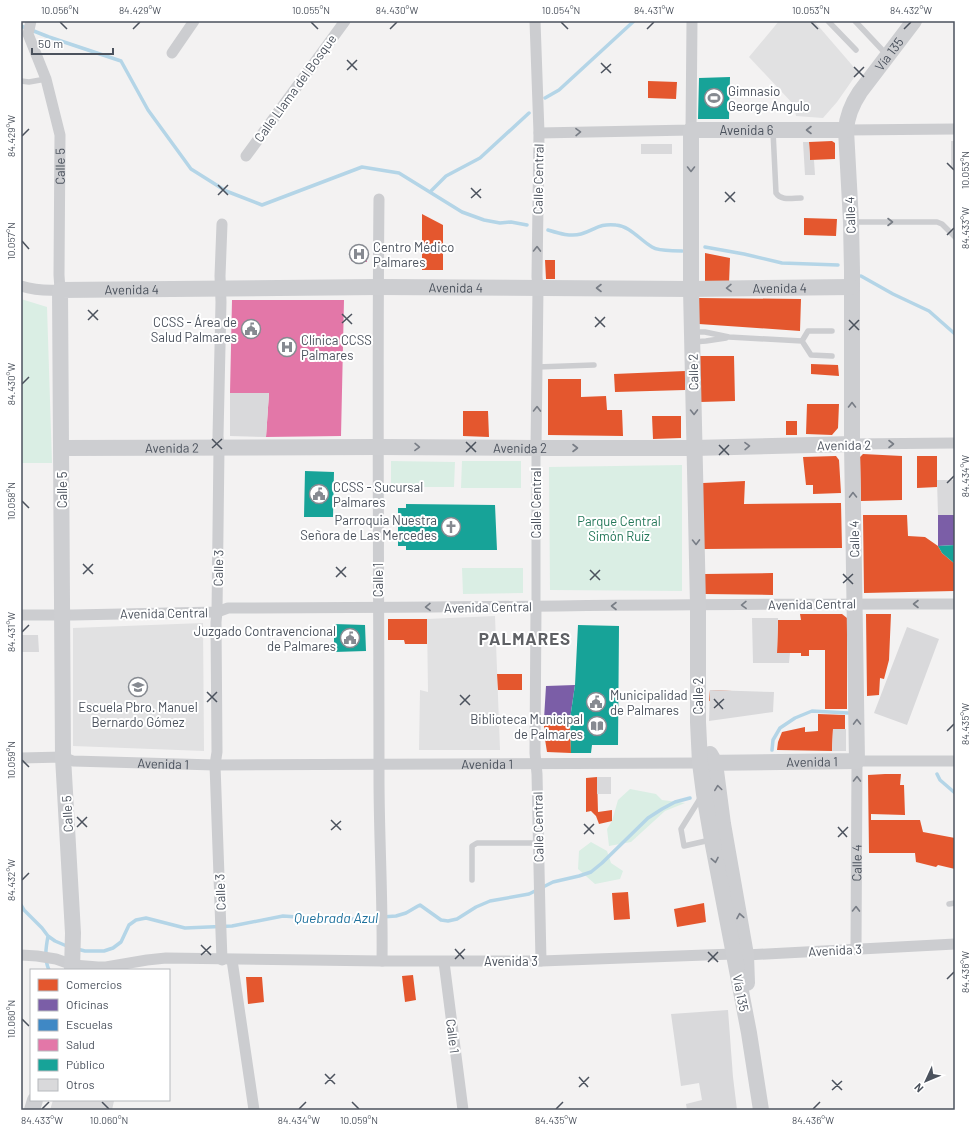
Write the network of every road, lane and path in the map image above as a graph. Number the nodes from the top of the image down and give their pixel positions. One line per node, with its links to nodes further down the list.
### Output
1 (32, 21): 12 (street, Calle 5)
2 (194, 21): 10 (street)
3 (345, 21): 19 (street, Calle Llama del Bosque)
4 (535, 21): 18 (street, Calle Central)
5 (692, 21): 15 (street, Calle 2)
6 (828, 21): 9 (lane)
7 (855, 21): 11 (lane)
8 (914, 21): 11 (main road, Vía 135)
9 (856, 50)
10 (172, 53)
11 (887, 56): 17 (main road, Vía 135)
12 (46, 79): 13 (lane); 31 (street, Calle 5)
13 (21, 81)
14 (955, 129): 17 (street, Avenida 6)
15 (691, 130): 16 (main road, Avenida 6); 18 (street, Avenida 6, one-way to 15); 30 (main road, Calle 2, one-way to 30)
16 (773, 130): 17 (main road, Avenida 6, one-way to 16); 20 (lane)
17 (846, 130): 22 (main road, Calle 4)
18 (539, 133): 28 (street, Calle Central, one-way to 18)
19 (246, 156)
20 (801, 198)
21 (379, 199): 26 (street, Calle 1)
22 (851, 222): 24 (lane, one-way to 24); 27 (main road, Calle 4)
23 (222, 224): 29 (street, Calle 3)
24 (955, 237)
25 (21, 286): 31 (street)
26 (378, 287): 28 (main road, Avenida 4); 29 (main road, Avenida 4); 41 (street, Calle 1)
27 (852, 287): 30 (main road, Avenida 4, one-way to 30); 40 (main road, Calle 4, one-way to 27)
28 (538, 288): 30 (main road, Avenida 4, one-way to 28); 38 (street, Calle Central)
29 (220, 289): 31 (main road, Avenida 4); 43 (street, Calle 3)
30 (691, 289): 33 (main road, Calle 2)
31 (60, 290): 42 (main road, Calle 5)
32 (832, 331): 35 (lane)
33 (693, 337): 34 (lane); 34 (lane); 45 (main road, Calle 2, one-way to 45)
34 (729, 337): 35 (lane)
35 (802, 341): 36 (lane)
36 (832, 356)
37 (594, 366): 38 (lane)
38 (537, 367): 44 (street, Calle Central, one-way to 38)
39 (955, 443): 40 (street, Avenida 2, one-way to 39)
40 (852, 444): 45 (main road, Avenida 2, one-way to 40); 46 (main road, Calle 4, one-way to 40)
41 (378, 447): 43 (main road, Avenida 2); 44 (main road, Avenida 2, one-way to 44); 50 (street, Calle 1)
42 (62, 448): 43 (main road, Avenida 2); 53 (main road, Calle 5)
43 (219, 448): 51 (street, Calle 3)
44 (536, 448): 45 (main road, Avenida 2, one-way to 45); 49 (street, Calle Central)
45 (694, 448): 48 (main road, Calle 2, one-way to 48)
46 (855, 604): 47 (street, Avenida Central, one-way to 46); 48 (street, Avenida Central, one-way to 48); 56 (main road, Calle 4, one-way to 46)
47 (955, 604)
48 (698, 605): 49 (street, Avenida Central, one-way to 49); 58 (main road, Calle 2)
49 (536, 606): 50 (street, Avenida Central, one-way to 50); 60 (street, Calle Central)
50 (378, 608): 51 (street, Avenida Central); 59 (street, Calle 1)
51 (218, 612): 53 (street, Avenida Central); 61 (street, Calle 3)
52 (21, 615): 53 (street, Avenida Central)
53 (62, 615): 54 (main road, Calle 5)
54 (63, 757): 55 (street, Avenida 1); 61 (street, Avenida 1); 74 (main road, Calle 5)
55 (21, 758)
56 (857, 761): 57 (street, Avenida 1); 58 (main road, Avenida 1); 67 (street, Calle 4, one-way to 56)
57 (955, 762)
58 (708, 763): 60 (street, Avenida 1); 62 (main road, Calle 2); 68 (main road, Calle 2, one-way to 58)
59 (379, 764): 60 (street, Avenida 1); 61 (street, Avenida 1); 72 (street, Calle 1)
60 (535, 764): 64 (street, Calle Central)
61 (215, 765): 70 (street, Calle 3)
62 (704, 794): 63 (main road, Calle 2); 63 (lane)
63 (712, 840): 68 (main road, Calle 2, one-way to 68)
64 (538, 843): 65 (lane); 71 (street, Calle Central)
65 (472, 880)
66 (955, 944): 67 (street, Avenida 3)
67 (856, 948): 68 (street, Avenida 3)
68 (740, 954): 71 (street, Avenida 3); 77 (main road, Vía 135)
69 (21, 955): 74 (street, Avenida 3)
70 (227, 960): 72 (street, Avenida 3); 74 (street, Avenida 3); 75 (street, Calle 3)
71 (541, 961): 73 (street, Avenida 3)
72 (382, 962): 73 (street, Avenida 3)
73 (444, 962): 76 (street, Calle 1)
74 (73, 966)
75 (254, 1110)
76 (463, 1110)
77 (761, 1110)

